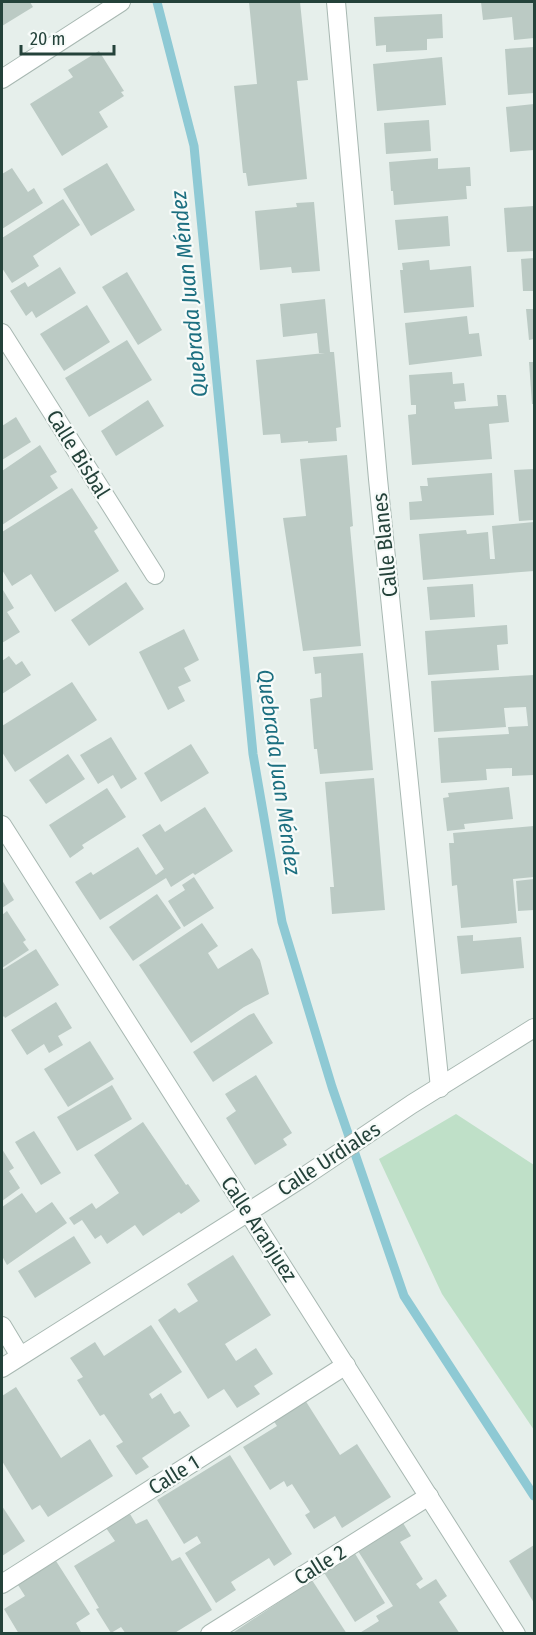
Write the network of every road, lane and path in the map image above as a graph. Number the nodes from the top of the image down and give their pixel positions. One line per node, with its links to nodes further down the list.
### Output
1 (336, 2): 8 (street, Calle Blanes)
2 (113, 6): 3 (street)
3 (2, 79)
4 (2, 333): 5 (street, Calle Bisbal)
5 (155, 575)
6 (2, 825): 9 (street, Calle Aranjuez)
7 (534, 1028): 8 (street, Calle Urdiales)
8 (440, 1088): 9 (street, Calle Urdiales)
9 (247, 1212): 11 (street, Calle Urdiales); 12 (street, Calle Aranjuez)
10 (2, 1326): 11 (street)
11 (20, 1356): 13 (street, Calle Urdiales)
12 (346, 1365): 14 (street, Calle Aranjuez); 15 (street, Calle 1)
13 (2, 1368)
14 (429, 1496): 16 (street, Calle 2); 17 (street, Calle Aranjuez)
15 (2, 1584)
16 (210, 1634)
17 (516, 1634)

